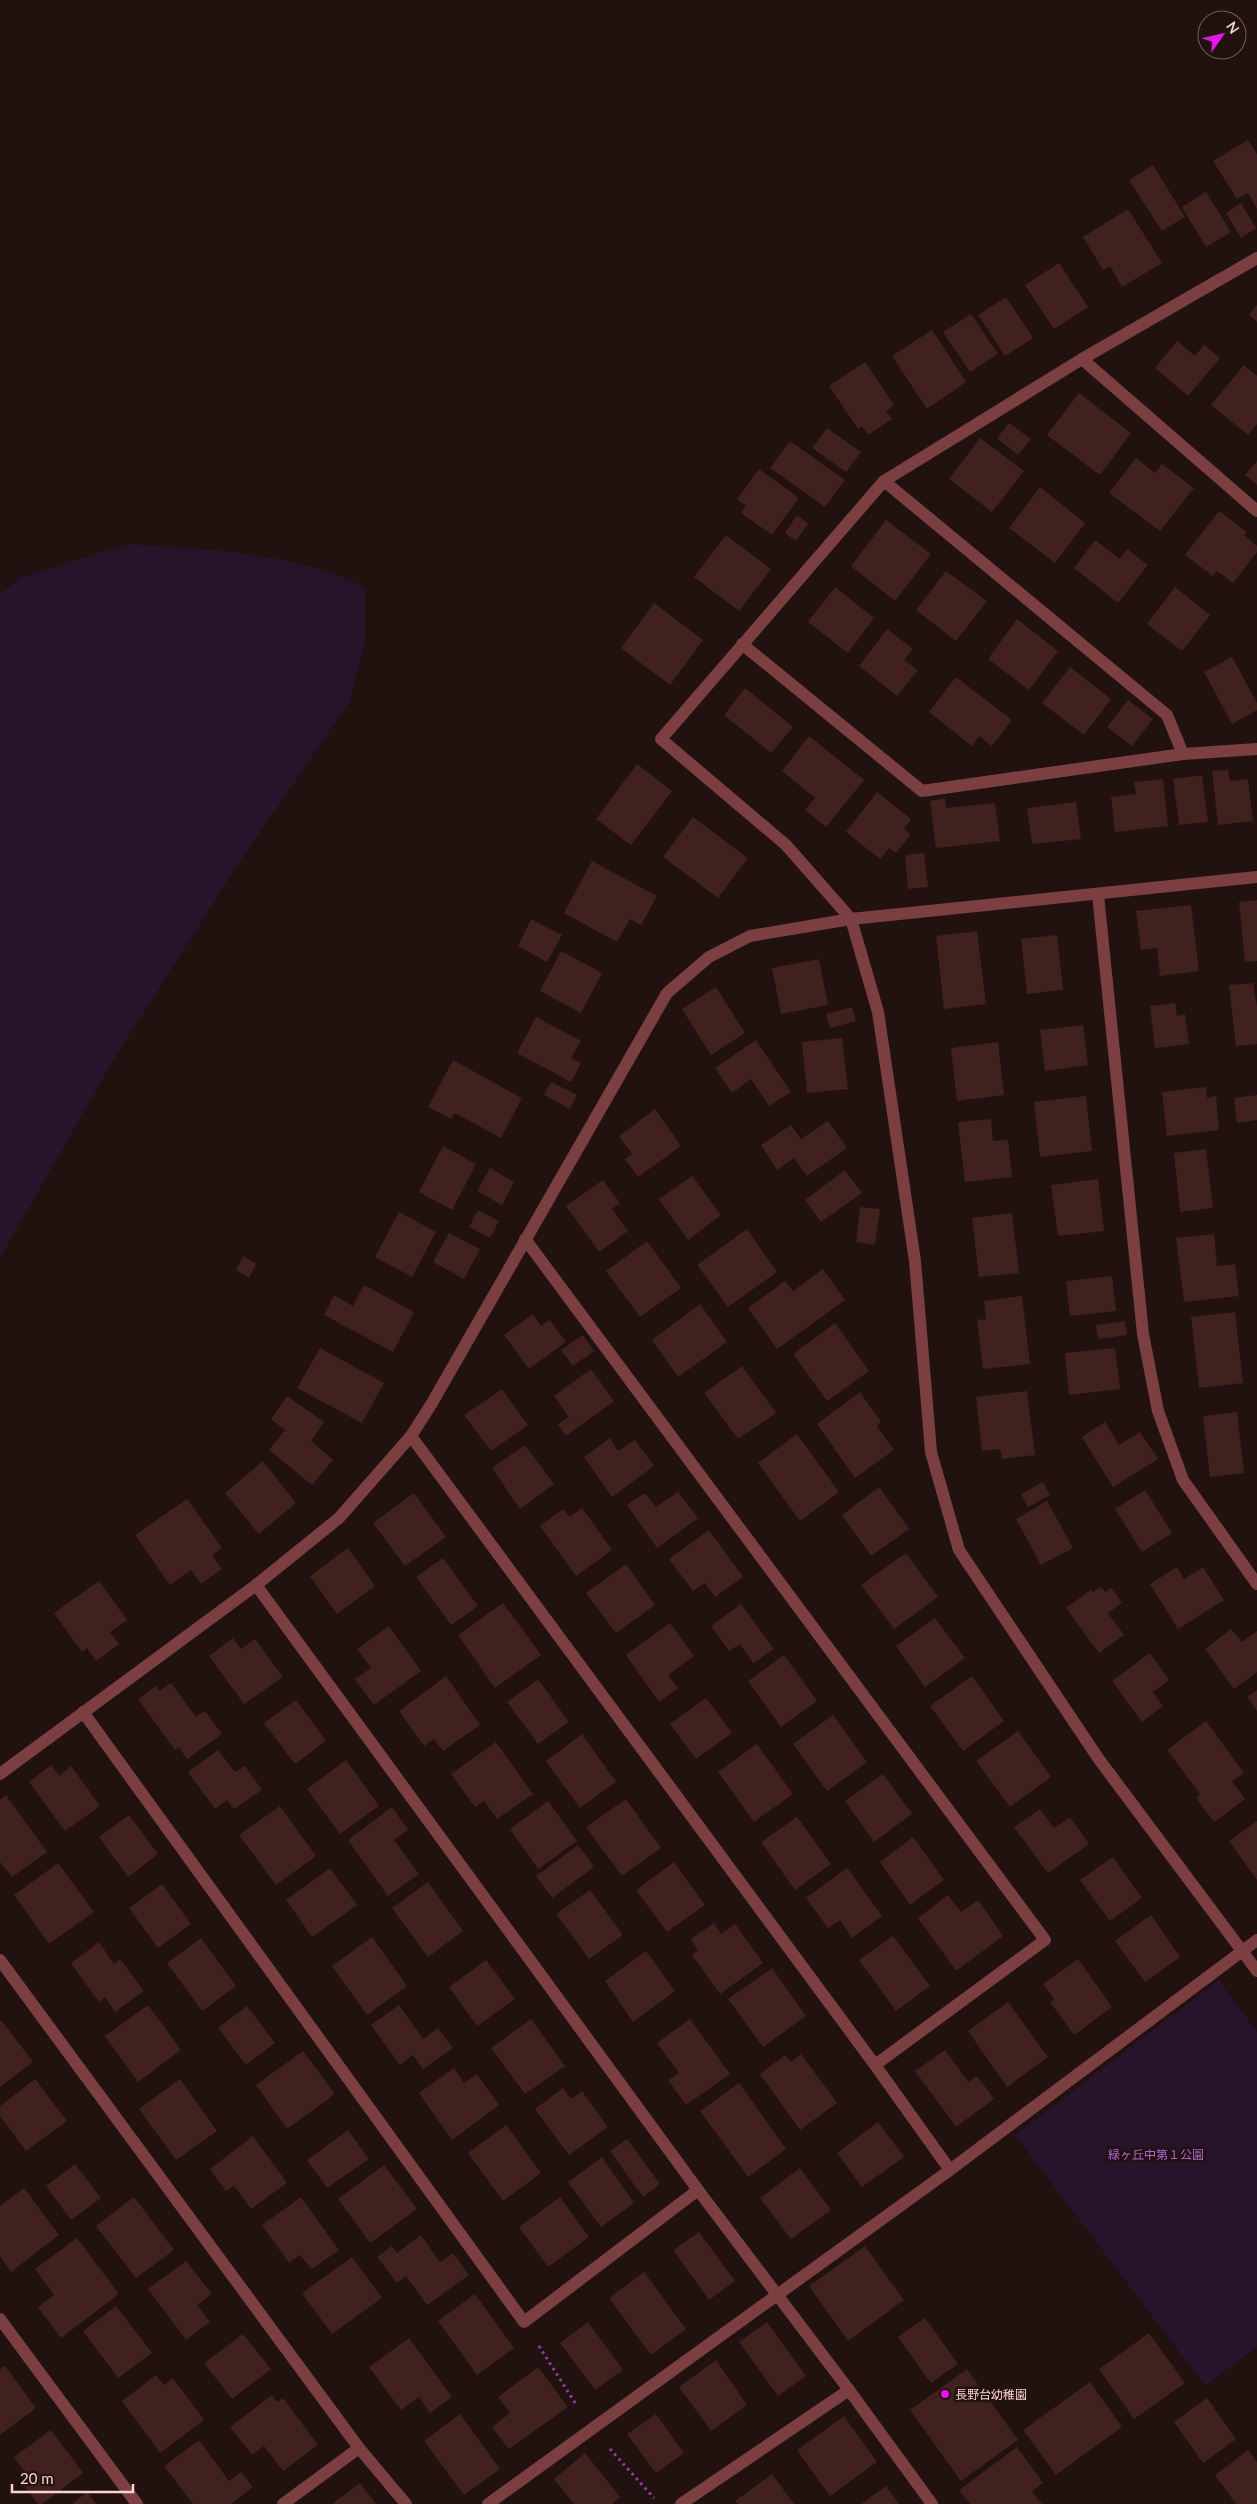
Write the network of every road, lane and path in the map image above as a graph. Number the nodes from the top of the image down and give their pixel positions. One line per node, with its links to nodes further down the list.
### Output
1 (1257, 258): 2 (street)
2 (1082, 360): 3 (street); 4 (street)
3 (884, 480): 5 (street); 7 (street)
4 (1257, 511)
5 (742, 644): 7 (street); 10 (street)
6 (1257, 749): 7 (street)
7 (1183, 754)
8 (1257, 877): 9 (street)
9 (1098, 895): 10 (street); 13 (street)
10 (851, 919): 11 (street); 18 (street)
11 (525, 1239): 12 (street); 21 (street)
12 (410, 1436): 14 (street); 21 (street)
13 (1257, 1584)
14 (256, 1585): 15 (street); 23 (street)
15 (83, 1712): 16 (street); 26 (street)
16 (0, 1774)
17 (1257, 1940): 18 (street)
18 (1242, 1950): 20 (street); 22 (street)
19 (0, 1960): 29 (street)
20 (1257, 1971)
21 (875, 2065): 22 (street)
22 (950, 2170): 24 (street)
23 (698, 2190): 24 (street); 26 (street)
24 (777, 2294): 27 (street); 28 (street)
25 (0, 2319): 30 (street)
26 (524, 2322): 28 (path)
27 (849, 2390): 35 (street); 36 (street)
28 (591, 2428): 33 (street); 34 (path)
29 (360, 2448): 31 (street); 32 (street)
30 (138, 2504)
31 (283, 2504)
32 (406, 2504)
33 (488, 2504)
34 (660, 2504)
35 (682, 2504)
36 (932, 2504)

